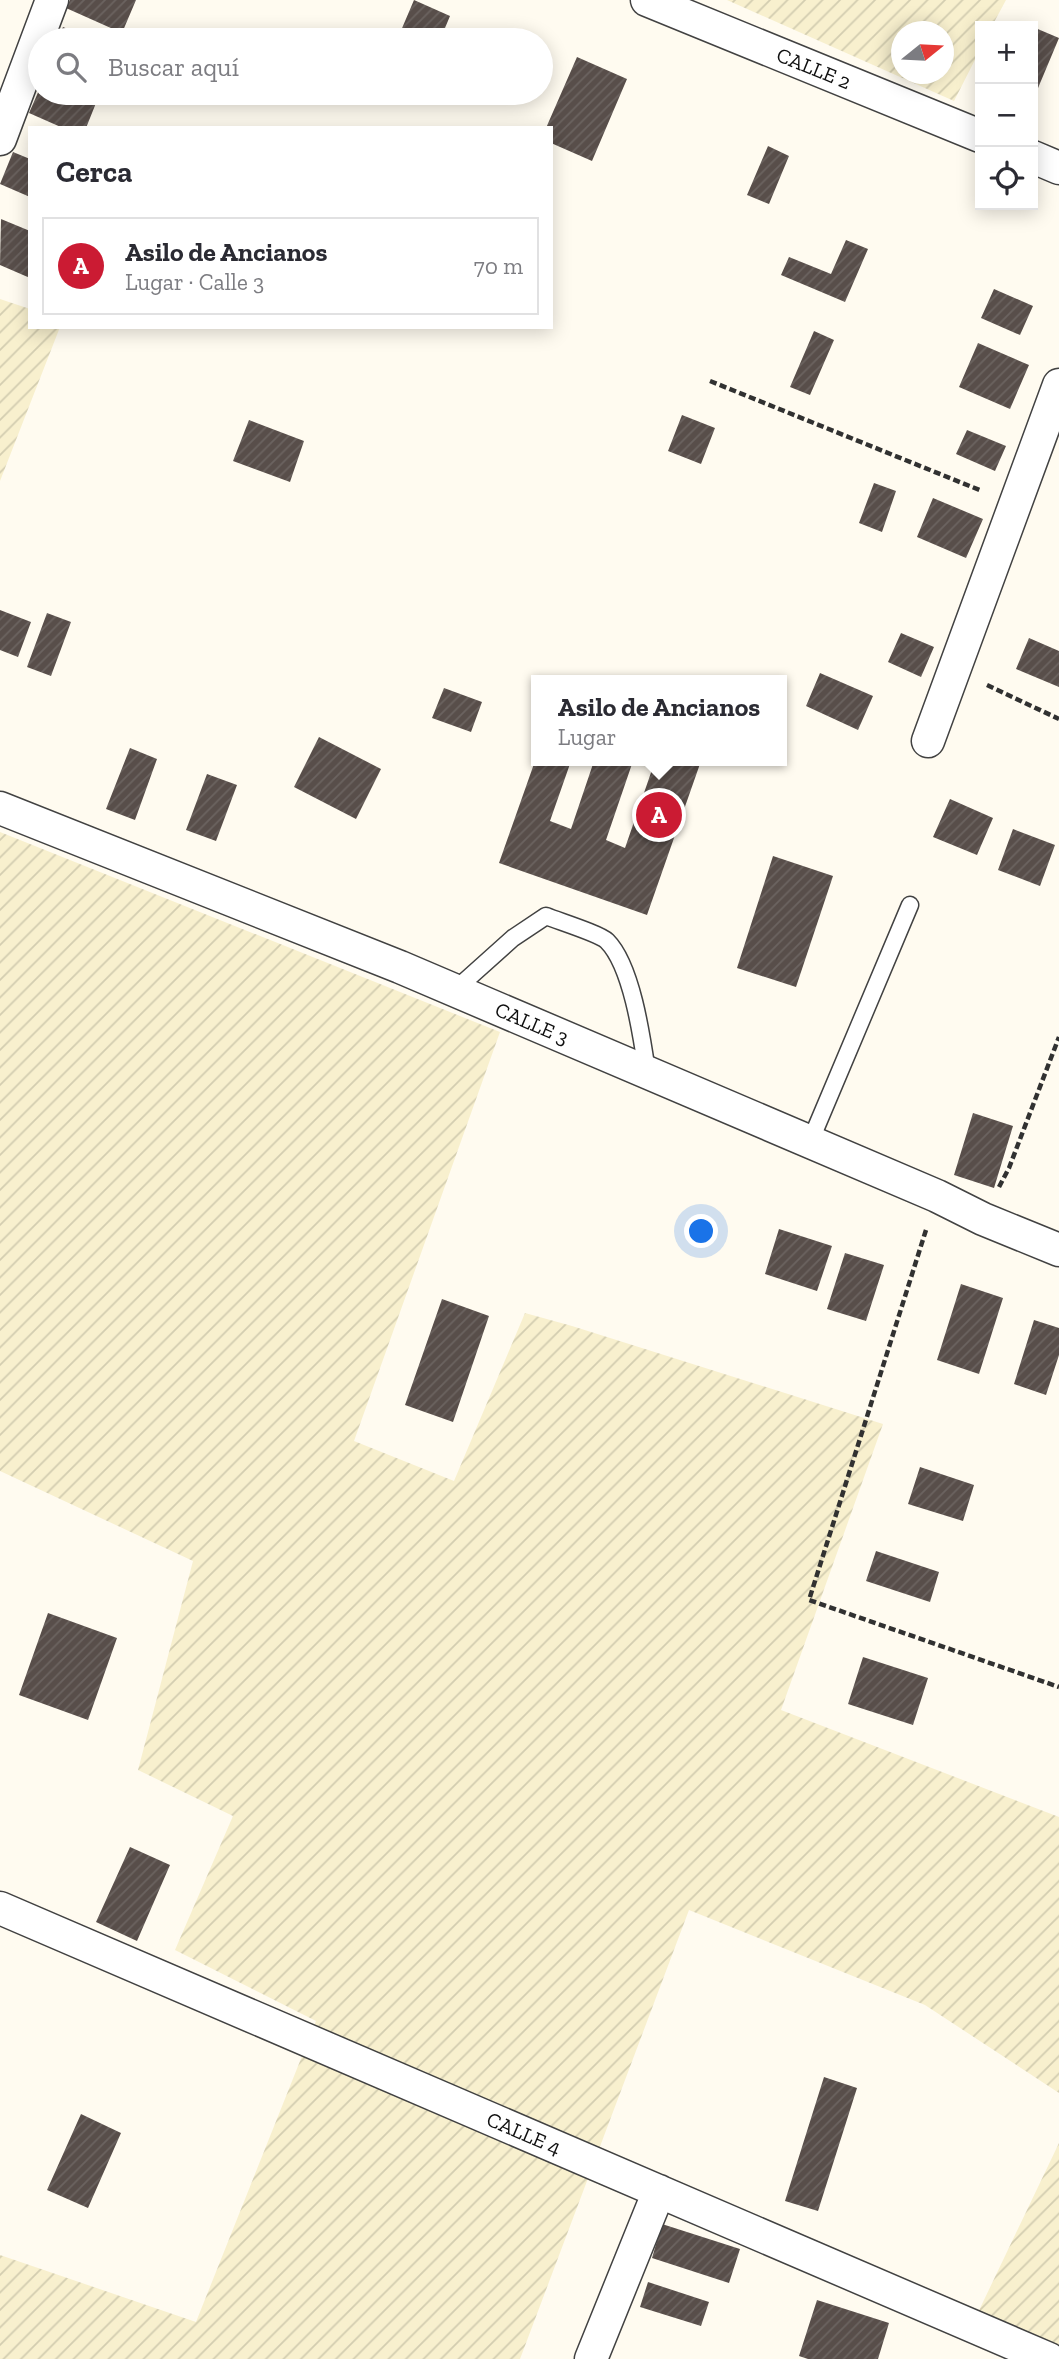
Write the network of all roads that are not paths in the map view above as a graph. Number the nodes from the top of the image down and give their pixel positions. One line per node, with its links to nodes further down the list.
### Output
1 (52, 0): 3 (street)
2 (647, 0): 5 (street, CALLE 2)
3 (42, 28)
4 (28, 64): 6 (street)
5 (975, 134)
6 (0, 139)
7 (1038, 159): 8 (street)
8 (1059, 168)
9 (1059, 385): 10 (street)
10 (928, 741)
11 (0, 808): 13 (street, CALLE 3)
12 (910, 905): 15 (lane)
13 (455, 990): 14 (street, CALLE 3); 14 (lane)
14 (647, 1072): 15 (street, CALLE 3)
15 (810, 1142): 16 (street, CALLE 3)
16 (1059, 1250)
17 (0, 1908): 18 (street, CALLE 4)
18 (659, 2191): 19 (street); 20 (street, CALLE 4)
19 (591, 2359)
20 (1049, 2359)

